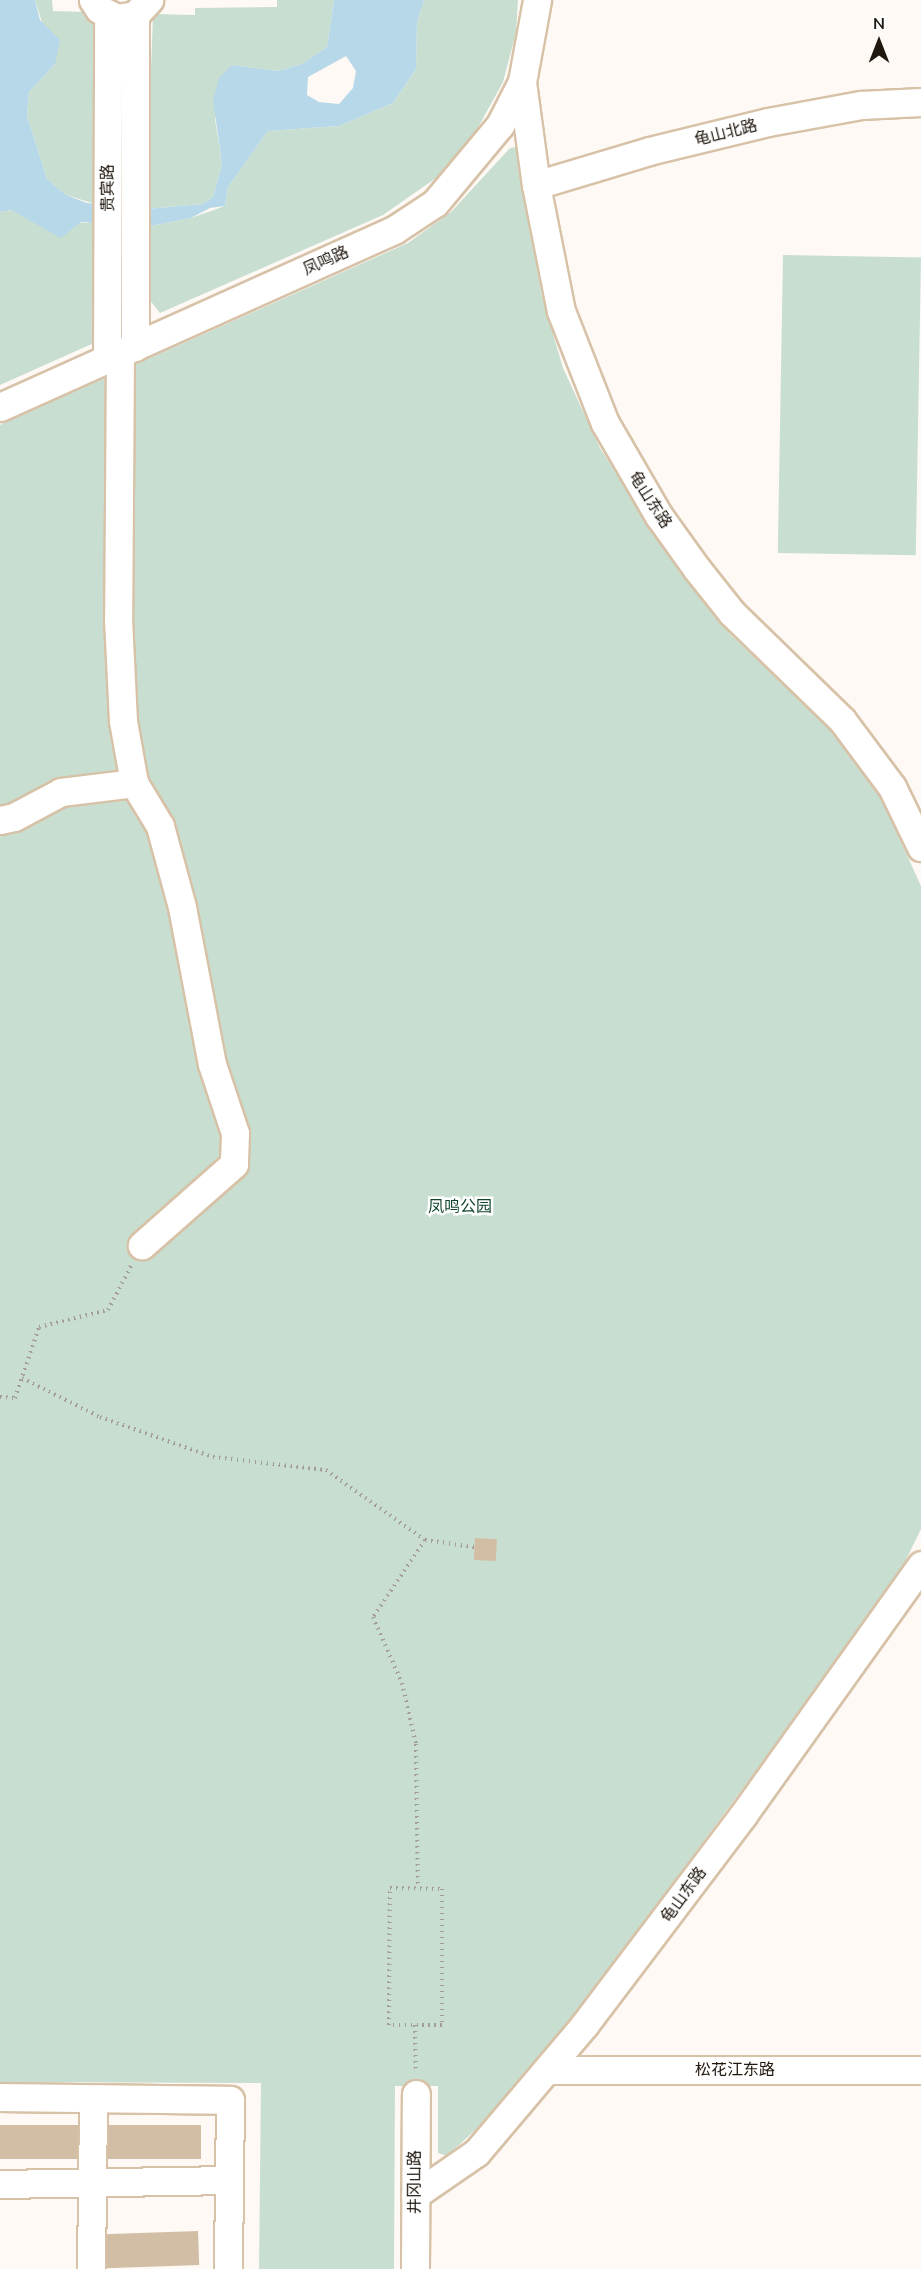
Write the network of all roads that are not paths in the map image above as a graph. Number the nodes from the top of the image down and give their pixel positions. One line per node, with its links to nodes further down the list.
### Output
1 (537, 0): 4 (street, 凤鸣路)
2 (142, 7): 3 (street); 7 (street, 贵宾路)
3 (100, 8): 7 (street, 贵宾路)
4 (522, 82): 6 (street, 龟山东路); 7 (street, 凤鸣路)
5 (921, 102): 6 (street, 龟山北路)
6 (536, 185): 11 (street, 龟山东路)
7 (121, 354): 8 (street, 凤鸣路); 9 (street)
8 (0, 407)
9 (134, 783): 10 (street); 12 (street)
10 (0, 820)
11 (921, 847)
12 (142, 1245)
13 (921, 1565): 14 (street, 龟山东路)
14 (549, 2070): 15 (street, 松花江东路); 21 (street, 龟山东路)
15 (921, 2070)
16 (416, 2094): 21 (street, 井冈山路)
17 (0, 2097): 18 (street)
18 (93, 2098): 19 (street); 22 (street)
19 (229, 2180): 20 (street); 23 (street)
20 (0, 2184)
21 (415, 2195): 24 (street, 井冈山路)
22 (91, 2269)
23 (228, 2269)
24 (415, 2269)

